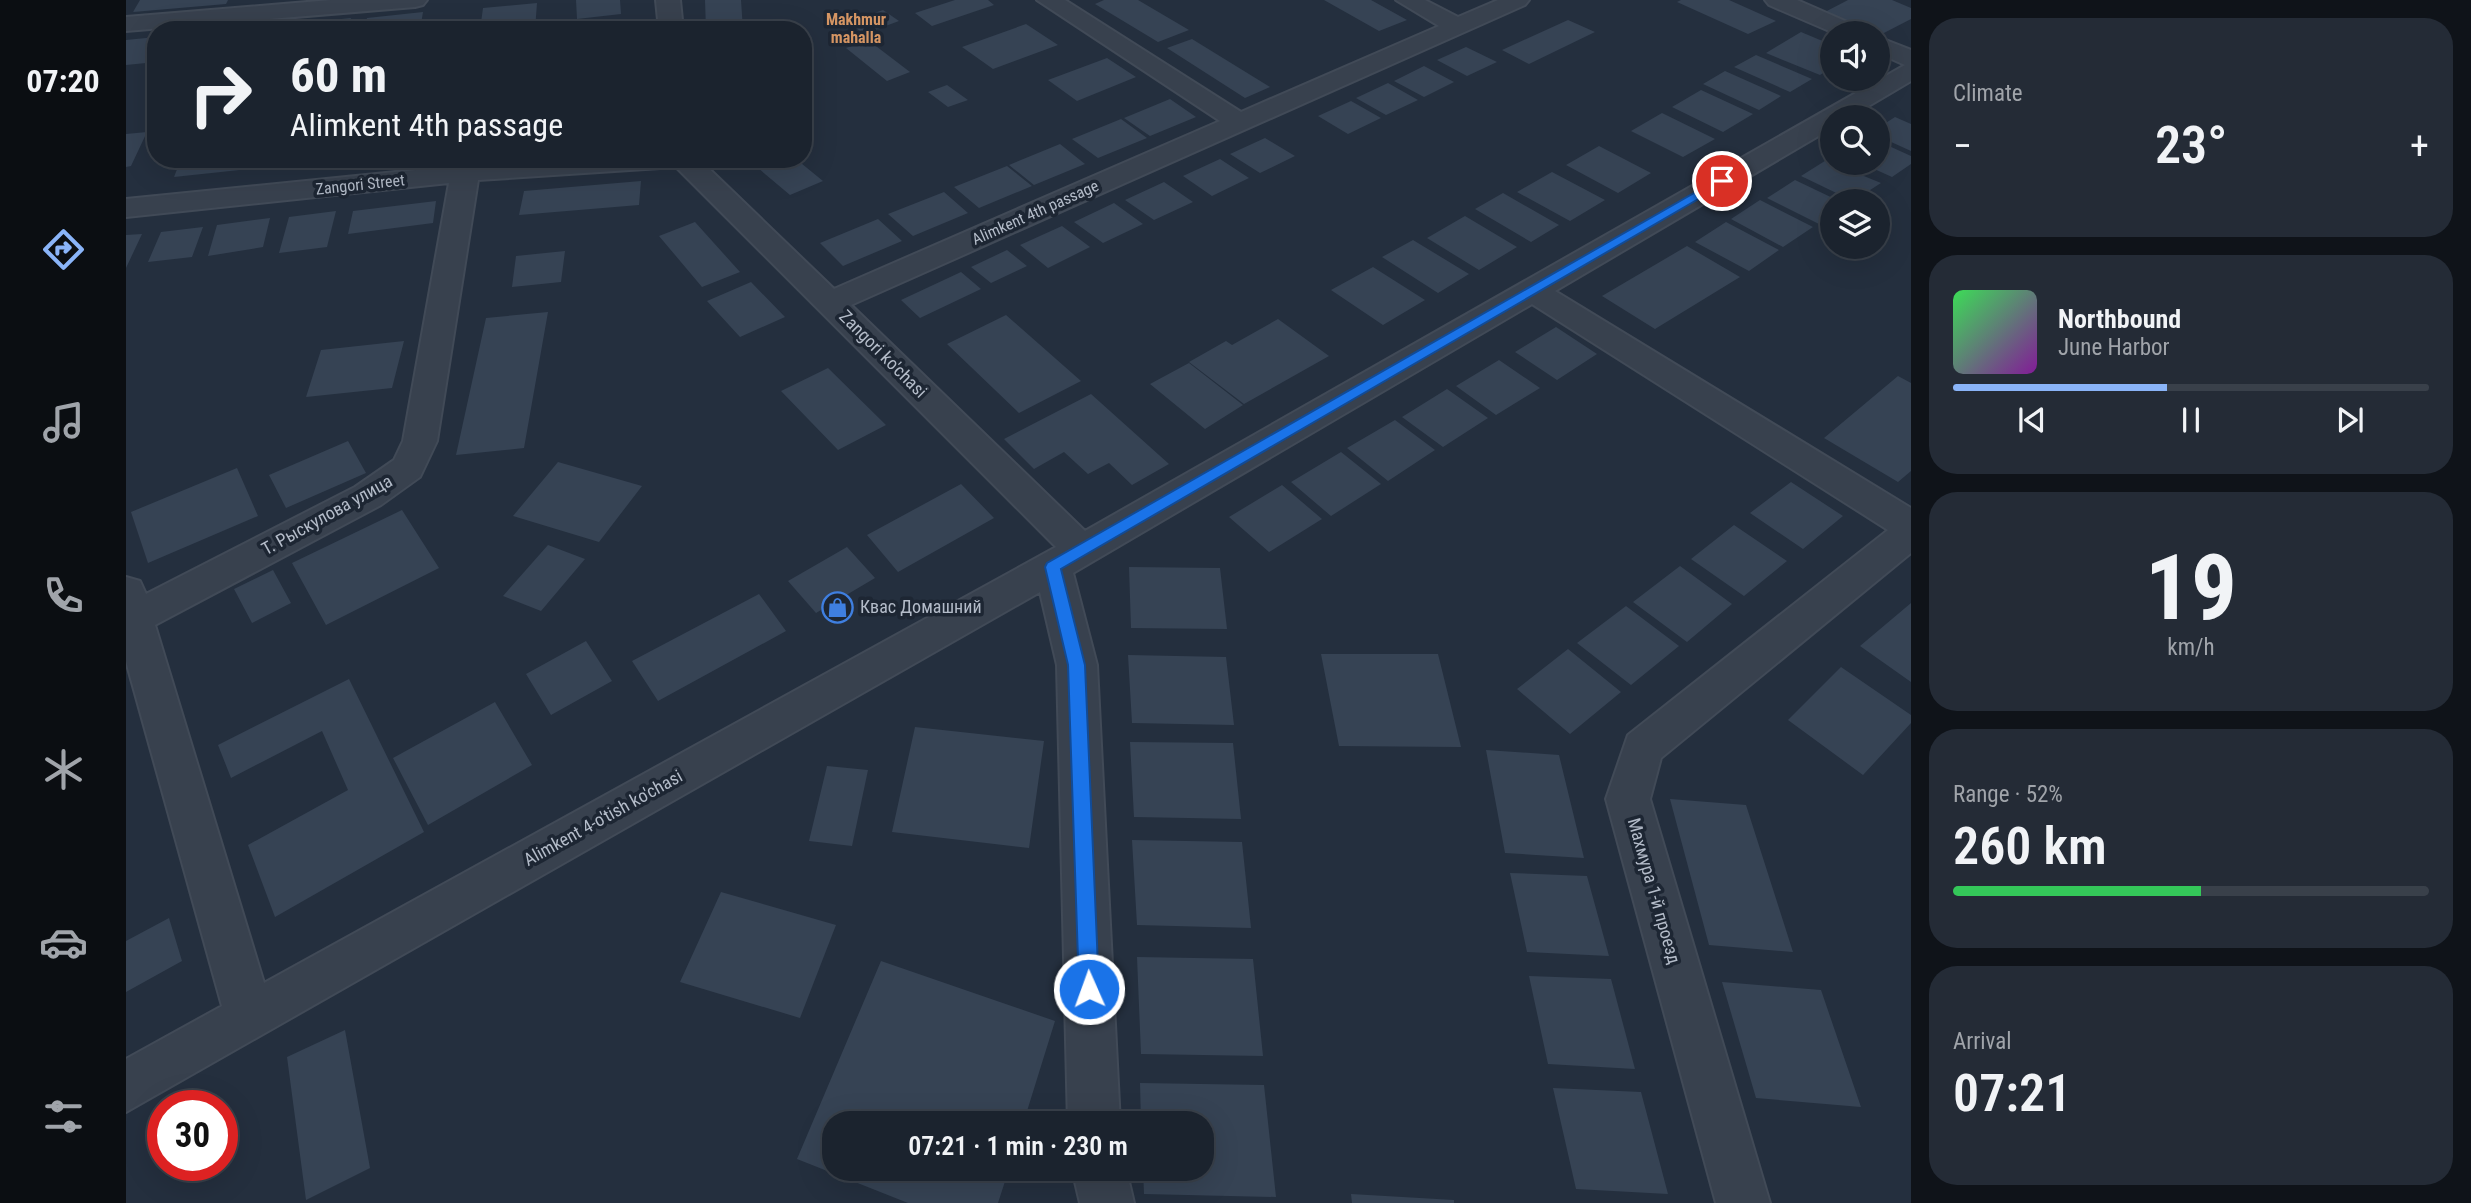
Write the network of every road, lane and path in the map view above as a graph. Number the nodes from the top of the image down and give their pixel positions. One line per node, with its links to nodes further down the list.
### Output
1 (415, 0): 7 (street)
2 (668, 0): 9 (street)
3 (1049, 0): 17 (street)
4 (1408, 0): 13 (street)
5 (1517, 0): 13 (street, Alimkent 4th passage)
6 (1777, 0): 10 (street)
7 (366, 3): 8 (street)
8 (160, 21)
9 (670, 21)
10 (1825, 21)
11 (147, 22): 12 (street)
12 (126, 24)
13 (1457, 26): 17 (street, Alimkent 4th passage)
14 (1890, 49): 15 (street)
15 (1911, 59)
16 (1911, 71): 22 (street)
17 (1239, 122): 23 (street, Alimkent 4th passage)
18 (541, 168): 20 (street, Zangori Street)
19 (692, 168): 23 (street, Zangori ko'chasi)
20 (465, 173): 21 (street, Zangori Street); 27 (street, Т. Рыскулова улица)
21 (126, 208)
22 (1533, 291): 24 (street); 26 (street)
23 (831, 302): 26 (street, Zangori ko'chasi)
24 (1911, 526)
25 (1911, 532): 33 (street, Махмура 1-й проезд)
26 (1067, 559): 28 (street, Alimkent 4-o'tish ko'chasi); 30 (street)
27 (129, 611): 28 (street)
28 (249, 1016): 29 (street, Alimkent 4-o'tish ko'chasi)
29 (126, 1087)
30 (1094, 1111)
31 (1102, 1181): 32 (street)
32 (1107, 1203)
33 (1742, 1203)

